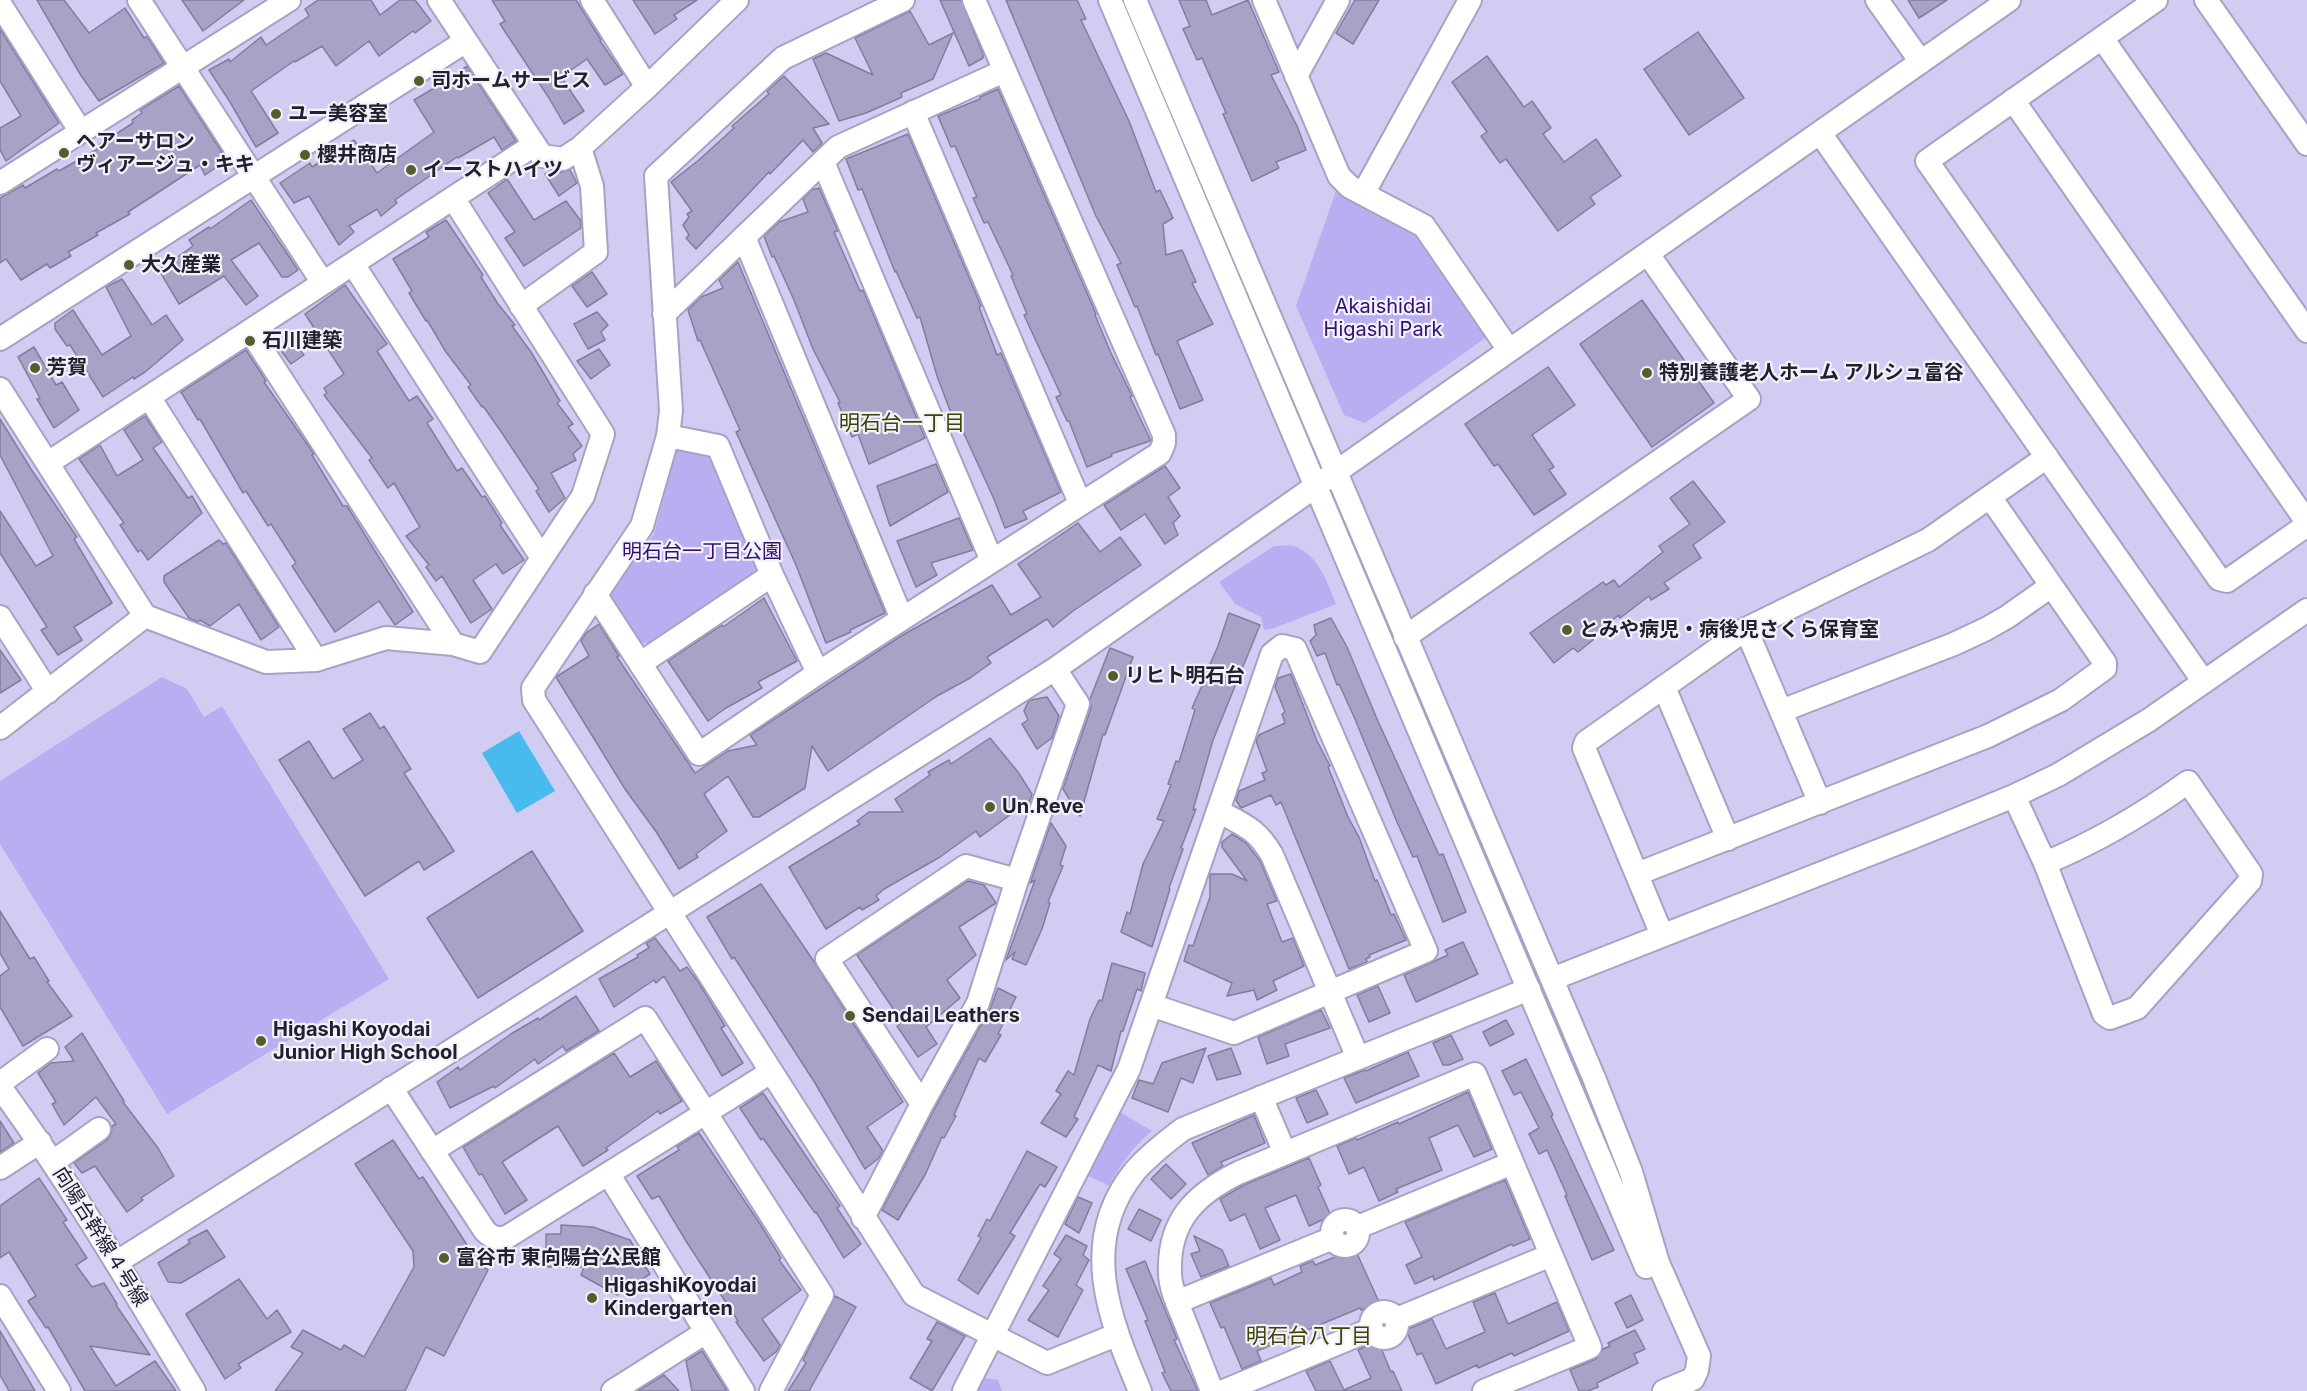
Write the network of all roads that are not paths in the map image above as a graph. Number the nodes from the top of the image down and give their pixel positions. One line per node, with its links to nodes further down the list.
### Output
1 (139, 0): 21 (street)
2 (439, 0): 19 (street)
3 (592, 0): 24 (street)
4 (737, 0): 24 (street)
5 (903, 0): 42 (street)
6 (974, 0): 22 (street)
7 (1110, 0): 53 (street)
8 (1135, 0): 52 (street)
9 (1264, 0): 23 (street)
10 (1338, 0): 23 (street)
11 (1470, 0): 35 (street)
12 (1877, 0): 20 (street)
13 (2009, 0): 20 (street)
14 (2156, 0): 18 (street)
15 (2206, 0): 29 (street)
16 (287, 1): 21 (street)
17 (0, 4): 27 (street)
18 (2102, 38): 25 (street); 44 (street)
19 (466, 41): 30 (street); 33 (street)
20 (1921, 62): 28 (street)
21 (183, 68): 27 (street); 33 (street)
22 (1004, 71): 26 (street); 55 (street)
23 (1296, 76): 35 (street)
24 (647, 87): 31 (street)
25 (2013, 100): 56 (street); 56 (street)
26 (913, 112): 32 (street); 55 (street)
27 (81, 132): 34 (street)
28 (1820, 133): 38 (street); 50 (street)
29 (2307, 144)
30 (534, 146): 31 (street); 36 (street)
31 (580, 148): 41 (street)
32 (823, 162): 37 (street); 58 (street)
33 (254, 177): 40 (street); 45 (street)
34 (0, 183)
35 (1363, 194): 46 (street)
36 (453, 198): 39 (street); 41 (street)
37 (744, 237): 42 (street); 65 (street)
38 (1648, 254): 46 (street); 67 (street)
39 (353, 264): 40 (street); 57 (street)
40 (323, 283): 43 (street)
41 (521, 306): 57 (street)
42 (664, 314): 49 (street)
43 (250, 331): 48 (street); 68 (street)
44 (2307, 331)
45 (0, 339)
46 (1509, 350): 52 (street)
47 (0, 388): 51 (street)
48 (149, 397): 51 (street); 69 (street)
49 (668, 436): 59 (street); 61 (street)
50 (2047, 457): 54 (street); 73 (street)
51 (48, 463): 63 (street)
52 (1336, 473): 53 (street); 67 (street)
53 (1315, 486): 71 (street); 88 (street)
54 (1990, 497): 60 (street); 66 (street)
55 (1080, 503): 58 (street)
56 (2307, 524)
57 (542, 558): 68 (street)
58 (992, 561): 65 (street)
59 (772, 575): 70 (street); 72 (street)
60 (2051, 586): 76 (street); 79 (street)
61 (595, 594): 70 (street); 85 (street)
62 (2307, 610): 73 (street)
63 (145, 616): 69 (street); 75 (street)
64 (0, 617): 75 (street)
65 (902, 619): 72 (street)
66 (1746, 629): 74 (street); 76 (street)
67 (1406, 637): 87 (street)
68 (453, 644): 69 (street)
69 (316, 660)
70 (640, 663): 72 (street)
71 (1055, 669): 84 (street); 85 (street)
72 (818, 673)
73 (2204, 682): 78 (street)
74 (1665, 687): 81 (street); 83 (street)
75 (48, 692): 77 (street)
76 (1781, 711): 79 (street)
77 (0, 728)
78 (2014, 796): 82 (street); 86 (street)
79 (1820, 803): 81 (street)
80 (1218, 812): 89 (street); 89 (street); 90 (street)
81 (1728, 839): 83 (street)
82 (2045, 863): 82 (street)
83 (1637, 874): 86 (street)
84 (1017, 880): 97 (street); 97 (street)
85 (670, 912): 93 (street); 95 (street)
86 (1662, 935): 87 (street)
87 (1552, 979): 115 (street)
88 (1529, 989): 92 (street); 115 (street)
89 (1330, 993): 90 (street); 92 (street)
90 (1151, 1005): 113 (street)
91 (47, 1049): 94 (street)
92 (1358, 1058): 96 (street)
93 (771, 1072): 98 (street); 107 (street)
94 (0, 1085): 100 (street, 向陽台幹線４号線)
95 (391, 1088): 101 (street); 109 (street)
96 (1261, 1098): 102 (street); 114 (street)
97 (922, 1104): 107 (street)
98 (707, 1113): 101 (street); 106 (street); 121 (street)
99 (99, 1129): 103 (street)
100 (40, 1142): 103 (street, 向陽台幹線４号線); 105 (street)
101 (432, 1151): 106 (street)
102 (1285, 1153): 104 (street); 111 (street)
103 (53, 1162): 109 (street, 向陽台幹線４号線)
104 (1512, 1163): 108 (street); 111 (street)
105 (0, 1168)
106 (609, 1175): 112 (street)
107 (863, 1218): 113 (street)
108 (1551, 1255): 116 (street); 125 (street)
109 (117, 1262): 118 (street, 向陽台幹線４号線)
110 (0, 1296): 117 (street)
111 (1177, 1302): 124 (street)
112 (706, 1332): 119 (street); 120 (street)
113 (993, 1335): 114 (street); 122 (street)
114 (1116, 1335): 123 (street)
115 (1693, 1379): 126 (street)
116 (1487, 1390)
117 (58, 1391)
118 (194, 1391)
119 (613, 1391)
120 (743, 1391)
121 (771, 1391)
122 (964, 1391)
123 (1140, 1391)
124 (1212, 1391)
125 (1224, 1391)
126 (1664, 1391)

